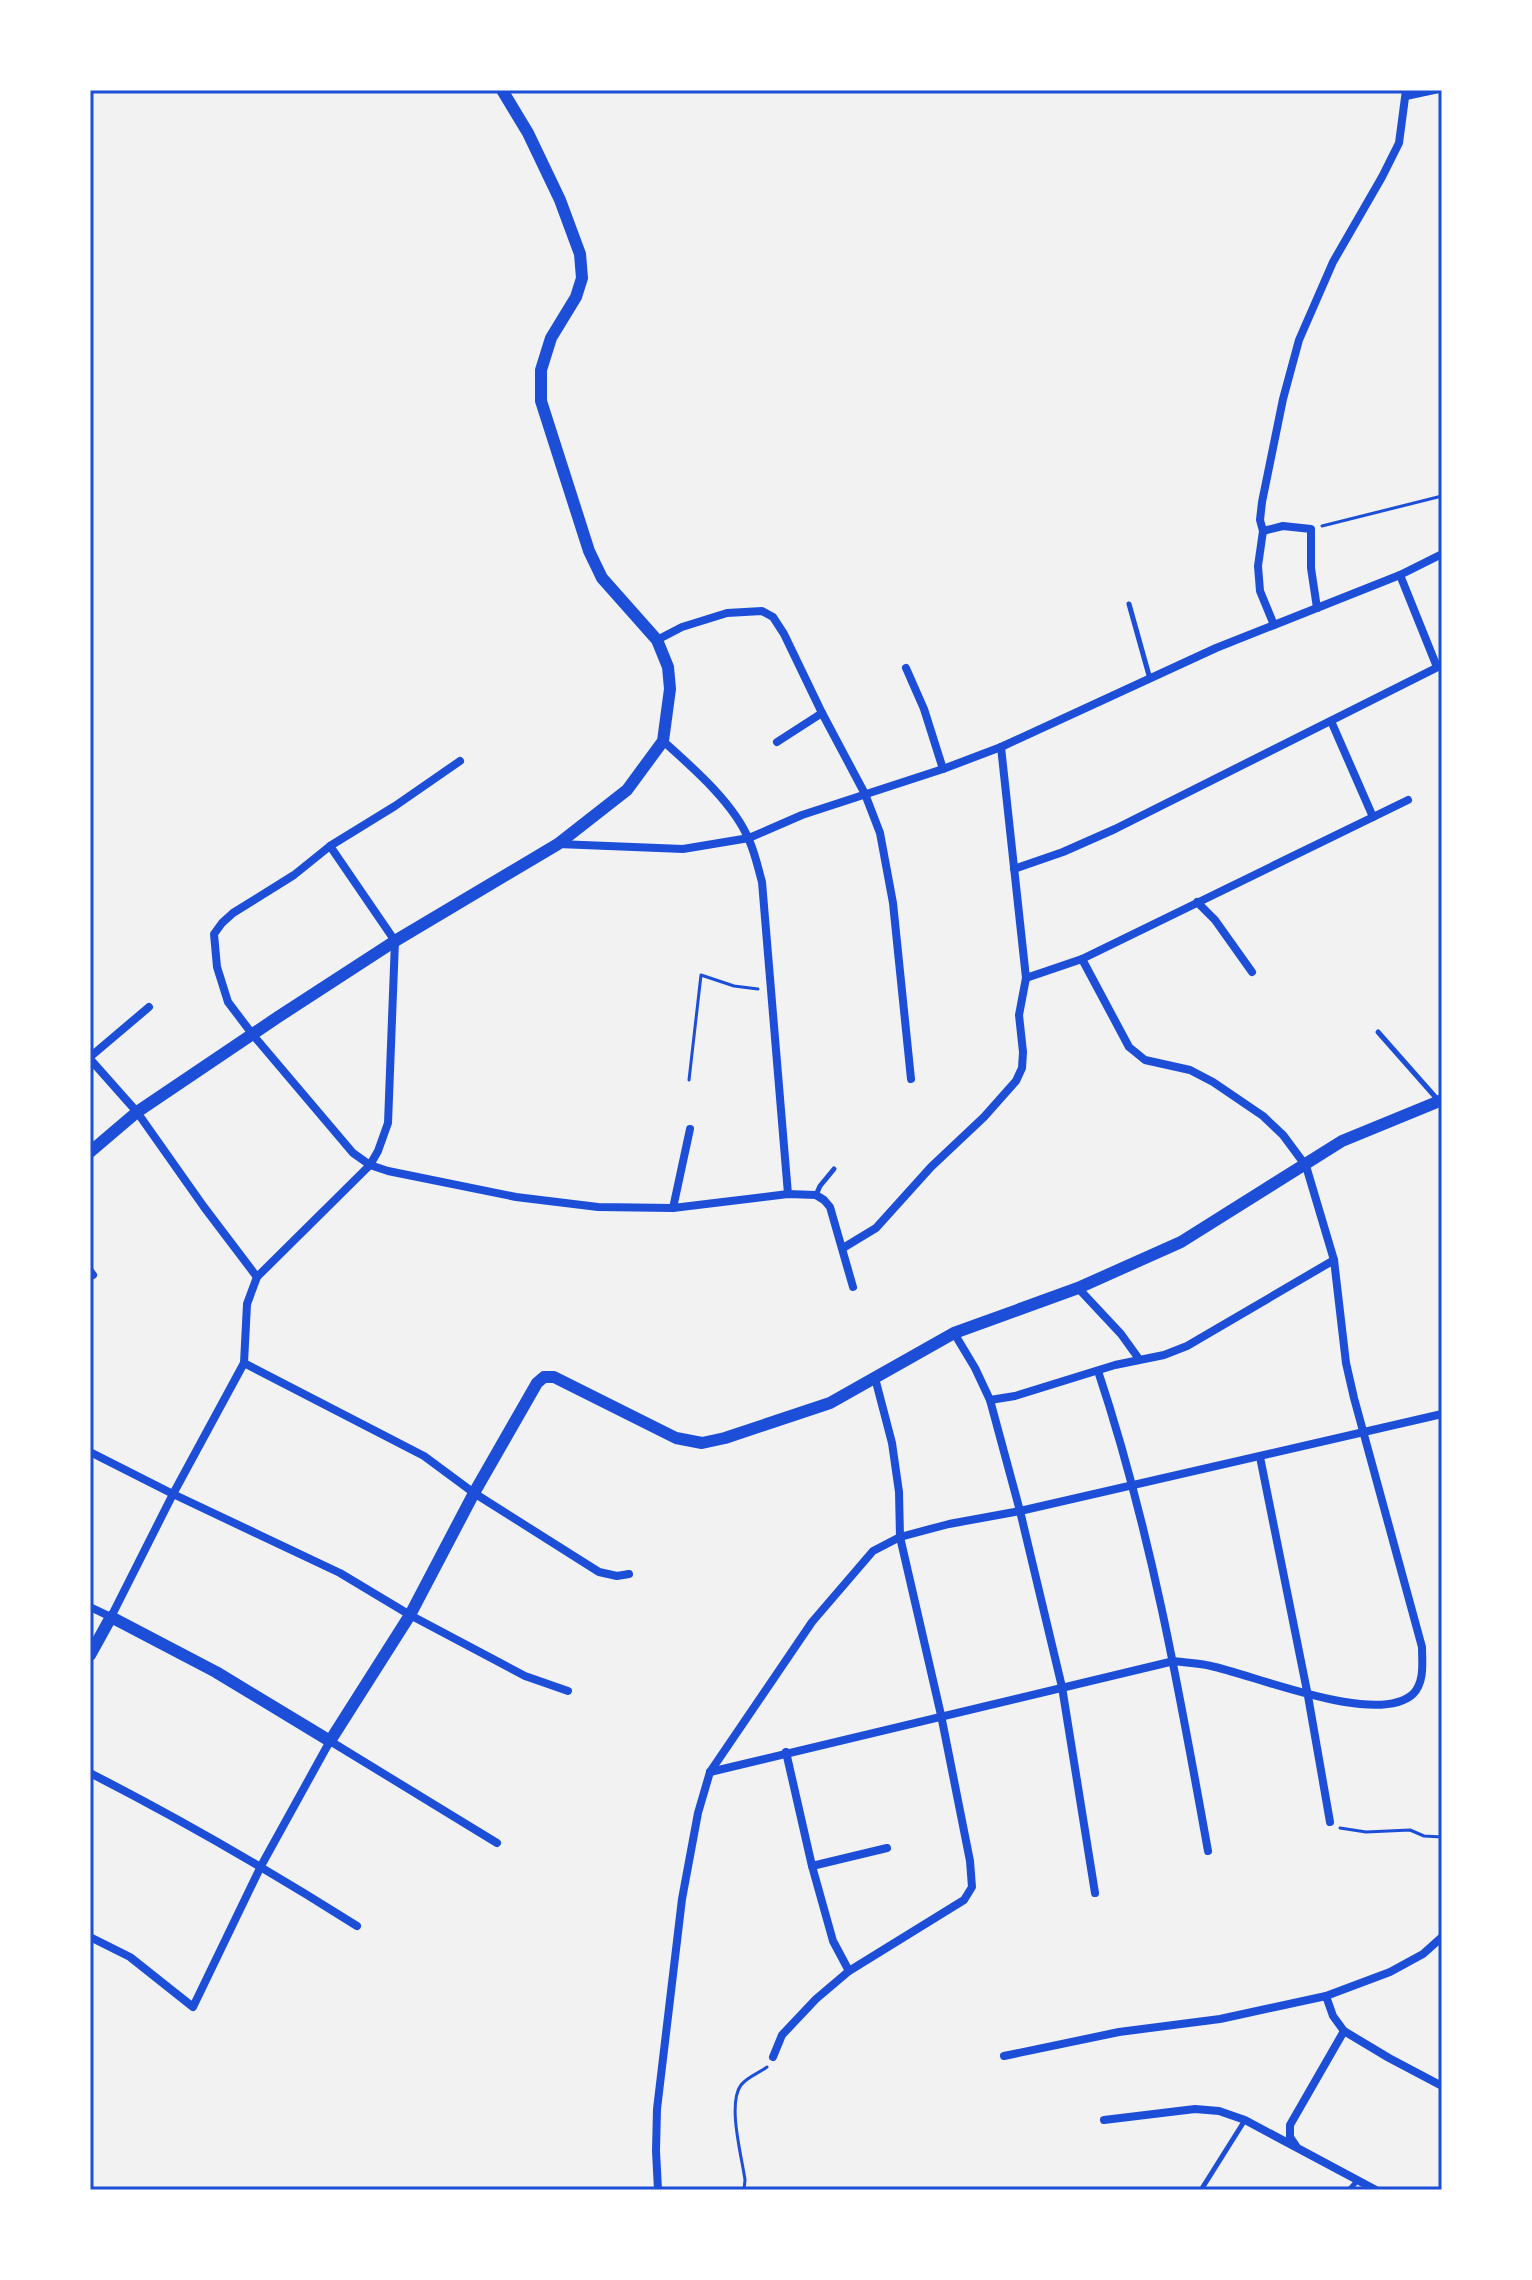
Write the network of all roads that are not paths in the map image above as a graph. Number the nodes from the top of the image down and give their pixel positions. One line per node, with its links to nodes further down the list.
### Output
1 (502, 90): 10 (street)
2 (1434, 90): 3 (street)
3 (1406, 93): 4 (street)
4 (1263, 531): 8 (street); 9 (street)
5 (1442, 554): 6 (street)
6 (1400, 575): 8 (street); 11 (street)
7 (1129, 604): 13 (lane)
8 (1317, 608): 9 (street)
9 (1274, 625): 13 (street)
10 (657, 640): 14 (street); 16 (street)
11 (1439, 666): 15 (street)
12 (906, 668): 20 (street)
13 (1150, 679): 18 (street)
14 (822, 713): 17 (street); 21 (street)
15 (1331, 721): 23 (street); 27 (street)
16 (663, 741): 24 (street); 25 (street)
17 (777, 742)
18 (1001, 747): 20 (street); 27 (street)
19 (460, 761): 26 (street)
20 (943, 769): 21 (street)
21 (865, 794): 24 (street); 37 (street)
22 (1408, 800): 23 (street)
23 (1373, 817): 28 (street)
24 (749, 838): 25 (street); 45 (street)
25 (558, 844): 29 (street)
26 (330, 846): 29 (street); 35 (street)
27 (1014, 869): 32 (street)
28 (1197, 902): 30 (street); 31 (street)
29 (395, 941): 35 (street); 42 (street)
30 (1082, 959): 32 (street); 43 (street)
31 (1252, 972)
32 (1026, 978): 48 (street)
33 (149, 1007): 36 (street)
34 (1378, 1032): 38 (lane)
35 (253, 1035): 39 (street); 42 (street)
36 (90, 1058): 39 (street)
37 (911, 1079)
38 (1440, 1101): 43 (street)
39 (137, 1112): 41 (street); 50 (street)
40 (690, 1129): 47 (street)
41 (90, 1152)
42 (370, 1165): 47 (street); 50 (street)
43 (1306, 1166): 49 (street); 52 (street)
44 (834, 1169): 46 (lane)
45 (788, 1194): 46 (street); 47 (street)
46 (816, 1195): 48 (street)
47 (673, 1208)
48 (843, 1248): 51 (street)
49 (1334, 1260): 54 (street); 60 (street)
50 (257, 1277): 55 (street)
51 (853, 1287)
52 (1078, 1288): 53 (street); 54 (street)
53 (954, 1333): 57 (street); 58 (street)
54 (1139, 1359): 56 (street)
55 (244, 1363): 64 (street); 65 (street)
56 (1098, 1371): 58 (street); 63 (street)
57 (875, 1378): 64 (street); 67 (street)
58 (990, 1400): 66 (street)
59 (1442, 1414): 60 (street)
60 (1362, 1433): 62 (street); 76 (street)
61 (90, 1452): 65 (street)
62 (1260, 1457): 63 (street); 76 (street)
63 (1132, 1483): 66 (street); 73 (street)
64 (474, 1493): 68 (street); 70 (street)
65 (173, 1494): 70 (street); 71 (street)
66 (1020, 1511): 67 (street); 74 (street)
67 (900, 1537): 77 (street); 80 (street)
68 (629, 1574)
69 (90, 1607): 71 (street)
70 (410, 1615): 75 (street); 78 (street)
71 (111, 1617): 72 (street); 78 (street)
72 (90, 1655)
73 (1174, 1661): 74 (street); 76 (street); 85 (street)
74 (1062, 1687): 77 (street); 88 (street)
75 (568, 1691)
76 (1308, 1696): 82 (street)
77 (941, 1715): 79 (street); 92 (street)
78 (330, 1741): 83 (street); 86 (street)
79 (786, 1752): 80 (street); 87 (street)
80 (710, 1772): 102 (street)
81 (90, 1773): 86 (street)
82 (1330, 1822)
83 (497, 1843)
84 (887, 1848): 87 (street)
85 (1208, 1851)
86 (261, 1866): 89 (street); 90 (street)
87 (812, 1866): 92 (street)
88 (1095, 1893)
89 (357, 1926)
90 (90, 1937)
91 (1442, 1937): 93 (street)
92 (849, 1971): 96 (street)
93 (1326, 1996): 94 (street); 95 (street)
94 (1344, 2031): 97 (street); 100 (street)
95 (1004, 2056)
96 (773, 2057)
97 (1442, 2086)
98 (1104, 2120): 99 (street)
99 (1245, 2120): 100 (street); 103 (lane)
100 (1297, 2148): 101 (street)
101 (1358, 2180): 104 (lane); 105 (street)
102 (658, 2190)
103 (1201, 2190)
104 (1349, 2190)
105 (1376, 2190)

